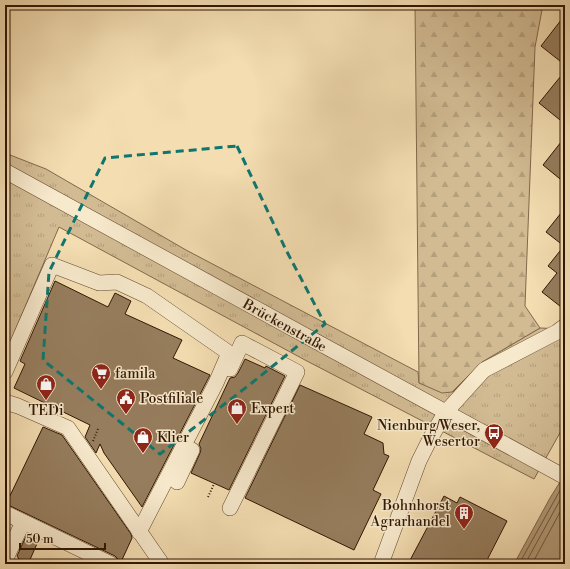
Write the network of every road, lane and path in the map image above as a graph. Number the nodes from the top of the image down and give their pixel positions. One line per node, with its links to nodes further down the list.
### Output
1 (5, 171): 5 (street, Brückenstraße)
2 (565, 326): 5 (street)
3 (5, 372): 13 (street)
4 (5, 402): 13 (street)
5 (445, 412): 6 (street, Brückenstraße); 17 (street)
6 (565, 477)
7 (177, 482): 10 (street)
8 (214, 484): 9 (path)
9 (208, 497)
10 (230, 508)
11 (5, 513): 12 (street)
12 (23, 522): 14 (street); 15 (street)
13 (140, 532): 16 (street)
14 (8, 558)
15 (111, 564)
16 (162, 564)
17 (381, 564)

